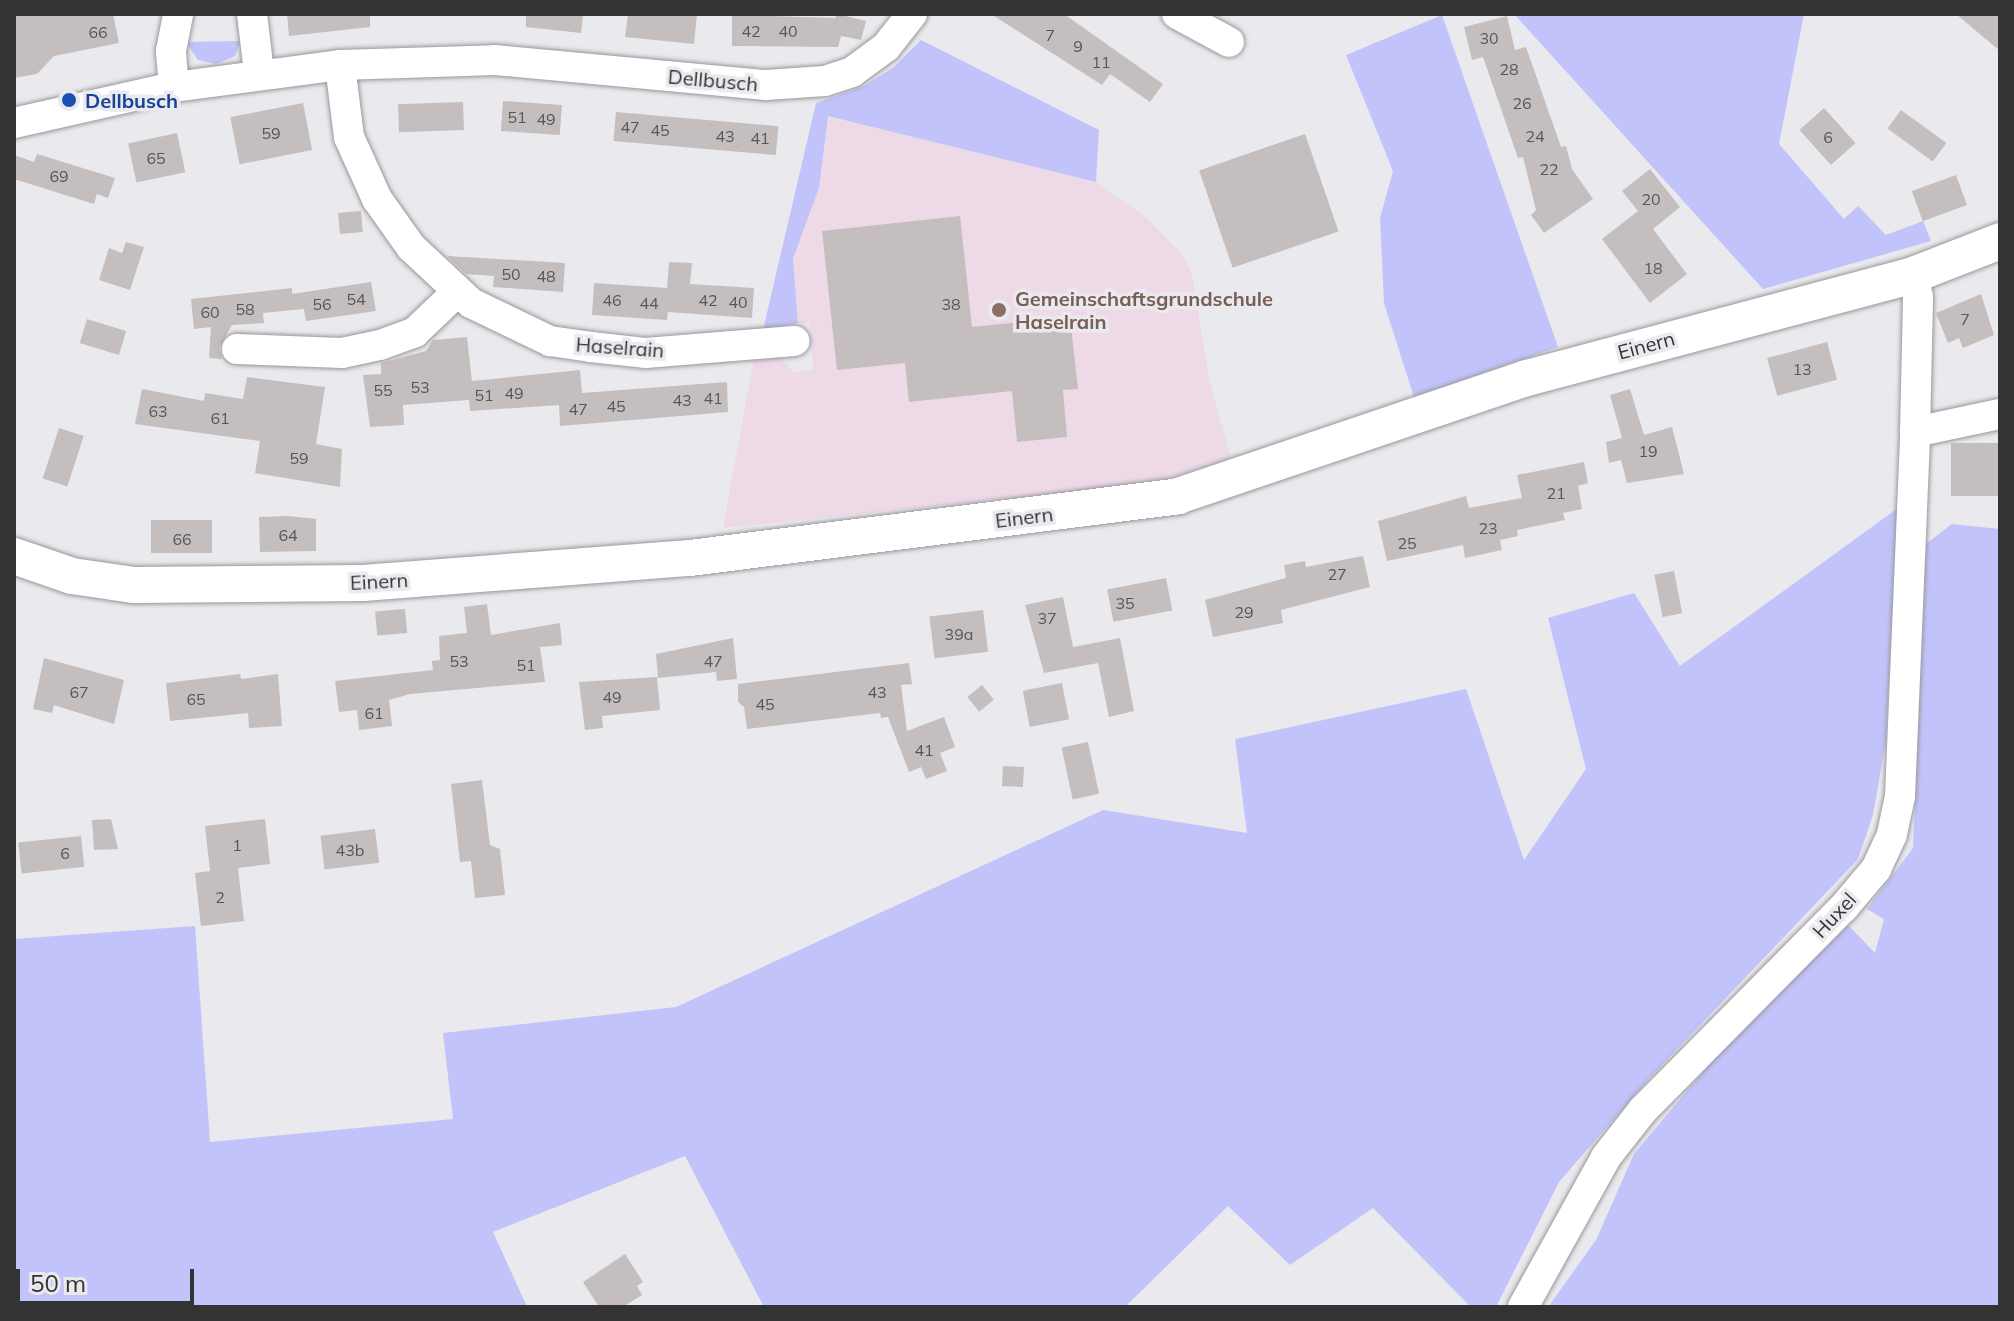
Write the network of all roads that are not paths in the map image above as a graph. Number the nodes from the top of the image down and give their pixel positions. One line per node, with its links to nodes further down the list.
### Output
1 (178, 14): 8 (street)
2 (252, 14): 7 (street)
3 (912, 14): 6 (street, Dellbusch)
4 (1177, 14): 5 (street)
5 (1229, 42)
6 (340, 65): 7 (street, Dellbusch); 12 (street, Haselrain)
7 (259, 73): 8 (street, Dellbusch)
8 (174, 87): 9 (street, Dellbusch)
9 (14, 123)
10 (2000, 241): 11 (main road, Einern)
11 (1913, 275): 16 (street, Huxel); 17 (main road, Einern)
12 (457, 292): 13 (street, Haselrain); 14 (street)
13 (795, 341)
14 (237, 349)
15 (2000, 414): 16 (street)
16 (1915, 432): 18 (street, Huxel)
17 (14, 556)
18 (1523, 1307)

